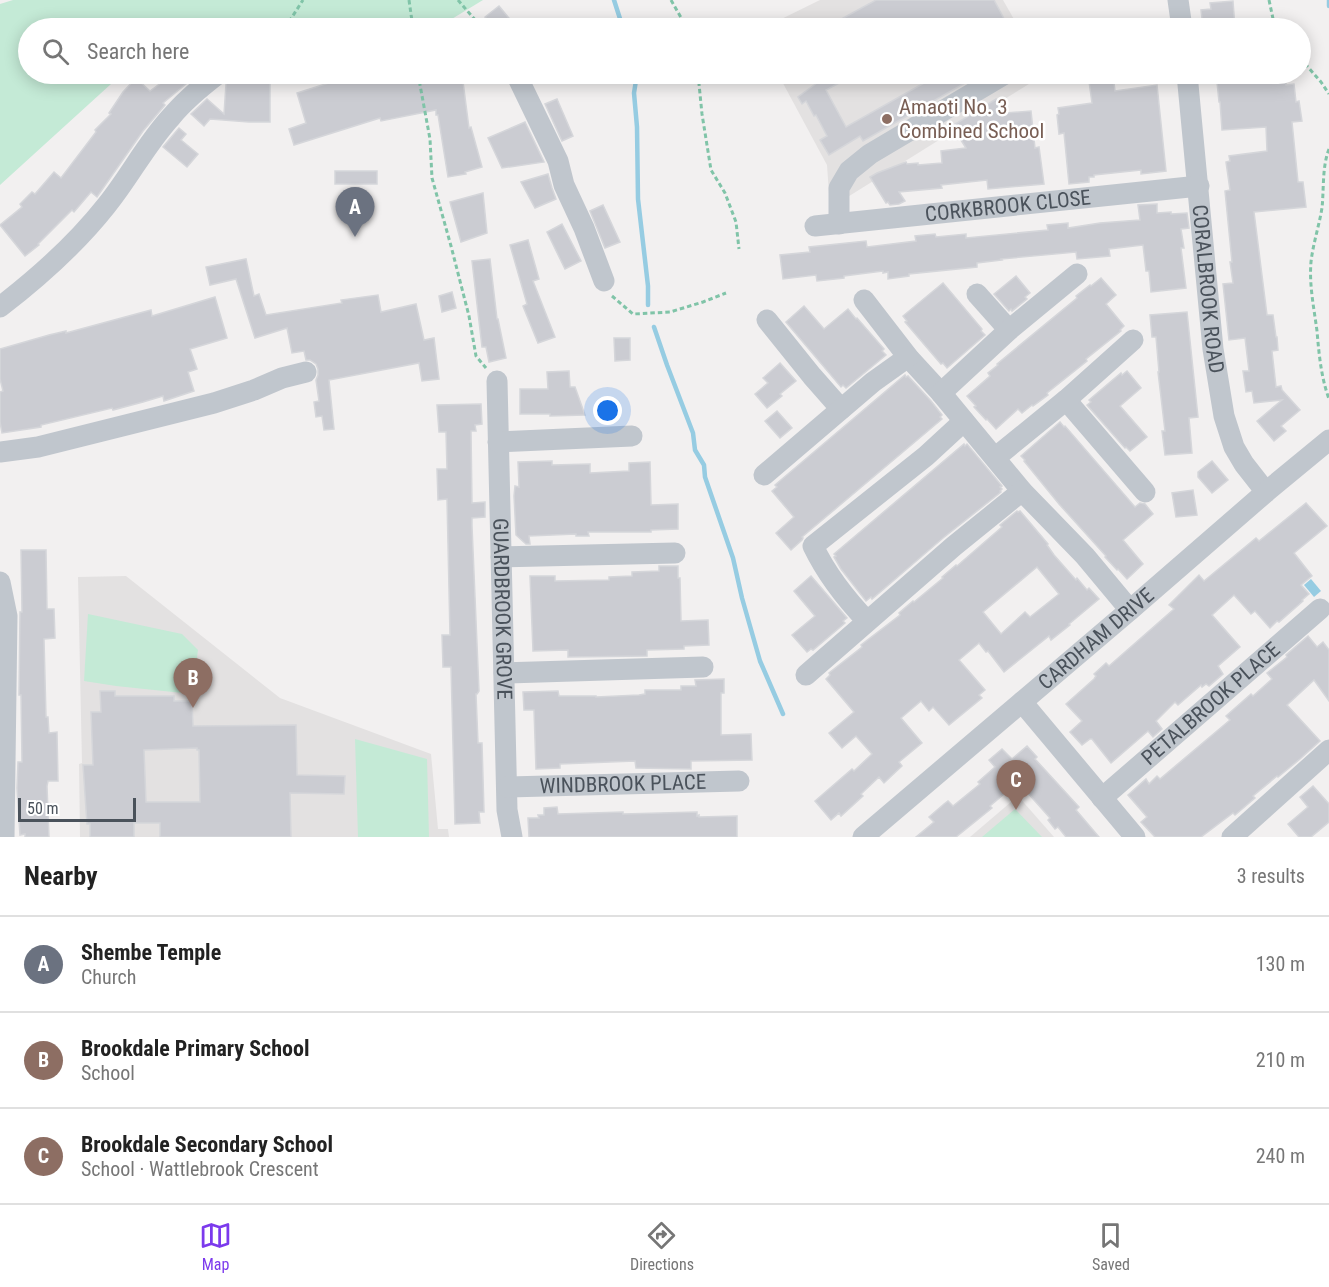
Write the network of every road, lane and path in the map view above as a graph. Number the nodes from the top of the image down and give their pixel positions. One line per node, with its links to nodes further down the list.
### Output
1 (303, 0): 7 (path)
2 (409, 0): 8 (path)
3 (458, 0): 9 (path)
4 (671, 0): 10 (path)
5 (1178, 0): 11 (street)
6 (1269, 0): 12 (path)
7 (291, 18)
8 (413, 18)
9 (473, 18)
10 (681, 18)
11 (1181, 18)
12 (1273, 18)
13 (1311, 71): 20 (path)
14 (205, 84): 31 (street)
15 (420, 84): 37 (path)
16 (521, 84): 27 (street)
17 (699, 84): 25 (path)
18 (988, 84): 23 (street)
19 (1188, 84): 22 (street, CORALBROOK ROAD)
20 (1329, 94)
21 (1329, 149): 39 (path)
22 (1199, 186): 23 (street, CORKBROOK CLOSE); 51 (street, CORALBROOK ROAD)
23 (839, 224): 24 (street, CORKBROOK CLOSE)
24 (815, 226)
25 (739, 249)
26 (1077, 274): 33 (street)
27 (604, 281): 28 (path)
28 (726, 293)
29 (977, 294): 33 (street)
30 (864, 300): 35 (street)
31 (0, 307)
32 (767, 320): 41 (street)
33 (1009, 330): 38 (street)
34 (1133, 340): 40 (street)
35 (908, 357): 38 (street); 41 (street)
36 (306, 372): 46 (street)
37 (497, 381): 45 (street, GUARDBROOK GROVE)
38 (941, 393): 42 (street)
39 (1329, 399)
40 (1066, 400): 47 (street); 50 (street)
41 (841, 409): 48 (street)
42 (964, 421): 47 (street); 57 (street)
43 (632, 436): 45 (street)
44 (1329, 440): 51 (street, CARDHAM DRIVE)
45 (498, 442): 53 (street, GUARDBROOK GROVE)
46 (0, 452)
47 (996, 458): 49 (street)
48 (764, 475)
49 (1022, 491): 56 (street); 57 (street)
50 (1145, 492)
51 (1266, 492): 56 (street, CARDHAM DRIVE)
52 (675, 553): 53 (street)
53 (501, 558): 59 (street, GUARDBROOK GROVE)
54 (0, 582): 66 (street)
55 (1320, 609): 65 (street, PETALBROOK PLACE)
56 (1130, 610): 61 (street, CARDHAM DRIVE)
57 (867, 621): 60 (street)
58 (703, 668): 59 (street)
59 (504, 673): 64 (street, GUARDBROOK GROVE)
60 (806, 675)
61 (1022, 702): 65 (street); 68 (street, CARDHAM DRIVE)
62 (1329, 750): 70 (street)
63 (739, 781): 64 (street, WINDBROOK PLACE)
64 (507, 787): 67 (street, GUARDBROOK GROVE)
65 (1102, 798): 69 (street)
66 (3, 827)
67 (512, 837)
68 (863, 837)
69 (1135, 837)
70 (1232, 837)

